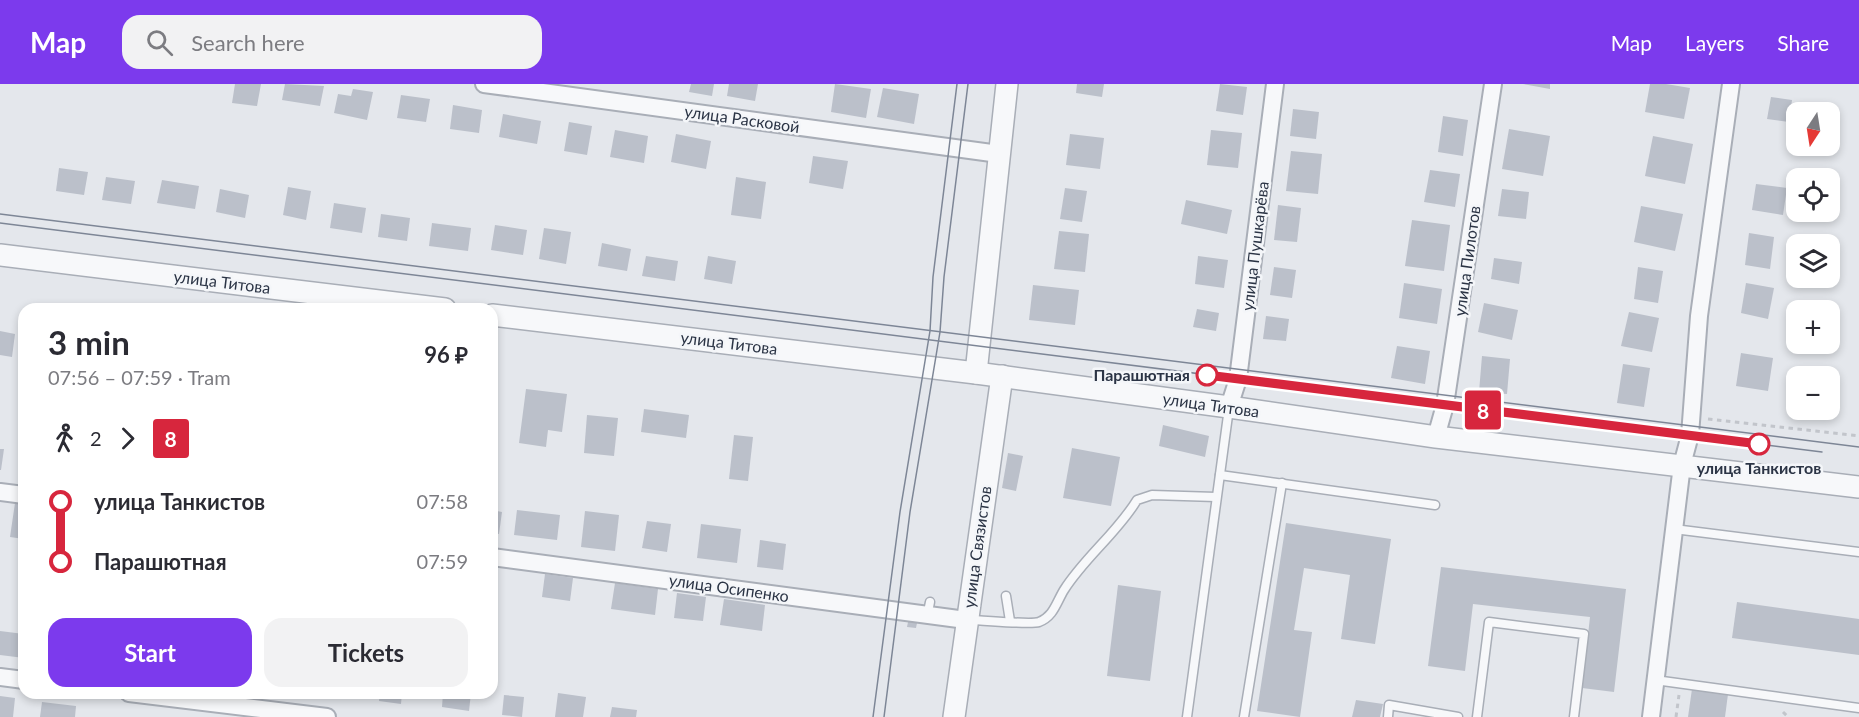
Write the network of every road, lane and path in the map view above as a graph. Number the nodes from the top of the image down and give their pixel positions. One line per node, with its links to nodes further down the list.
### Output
1 (484, 84): 6 (street, улица Расковой)
2 (1007, 84): 6 (street)
3 (1275, 84): 12 (street, улица Пушкарёва)
4 (1493, 84): 15 (street, улица Пилотов)
5 (1731, 84): 13 (street)
6 (999, 154): 10 (street)
7 (0, 255): 8 (street, улица Титова)
8 (396, 303)
9 (498, 316): 10 (street, улица Титова)
10 (976, 373): 11 (street, улица Титова)
11 (1002, 376): 12 (street, улица Титова); 28 (street, улица Связистов)
12 (1229, 407): 15 (street, улица Титова); 17 (lane)
13 (1691, 417): 14 (path); 16 (street)
14 (1859, 436)
15 (1436, 437): 16 (street, улица Титова)
16 (1682, 465): 19 (street, улица Титова); 24 (street)
17 (1220, 475): 18 (lane); 22 (lane)
18 (1282, 483): 23 (lane); 39 (lane)
19 (1859, 487)
20 (0, 492): 21 (street)
21 (18, 494)
22 (1216, 497): 29 (lane); 38 (lane)
23 (1436, 505)
24 (1674, 529): 25 (lane); 32 (street)
25 (1859, 552)
26 (498, 557): 28 (street, улица Осипенко)
27 (1006, 596): 29 (lane)
28 (966, 620): 29 (lane); 37 (street, улица Связистов)
29 (1010, 621)
30 (0, 677): 31 (street)
31 (18, 679)
32 (1655, 681): 33 (lane); 44 (street)
33 (1680, 684): 35 (lane); 45 (path)
34 (178, 699): 36 (street)
35 (1859, 708)
36 (327, 717)
37 (954, 717)
38 (1187, 717)
39 (1244, 717)
40 (1388, 717): 41 (lane)
41 (1458, 717)
42 (1477, 717): 43 (lane)
43 (1574, 717)
44 (1651, 717)
45 (1676, 717)

